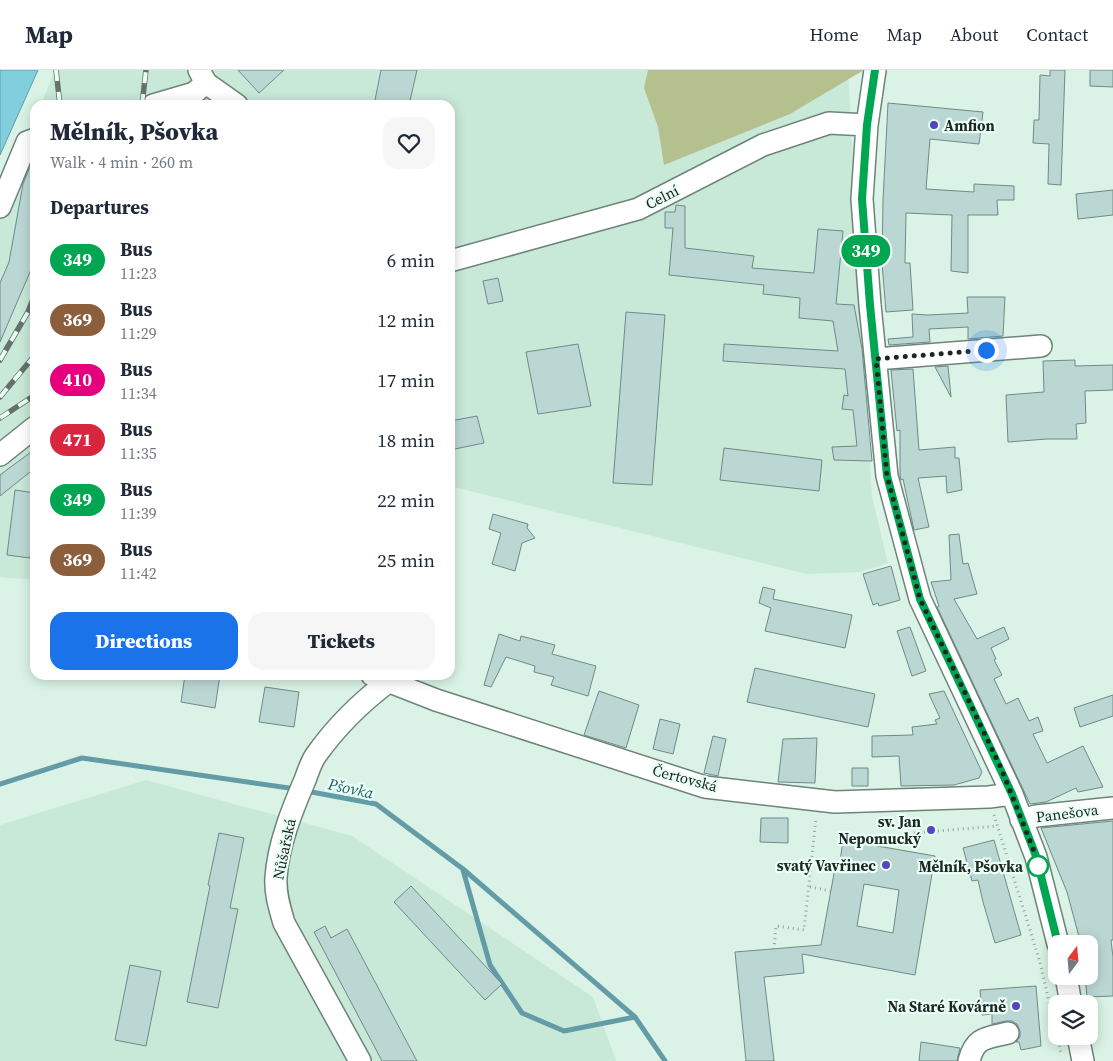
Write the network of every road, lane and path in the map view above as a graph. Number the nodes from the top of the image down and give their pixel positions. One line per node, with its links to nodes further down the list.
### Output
1 (875, 70): 5 (street)
2 (202, 77): 3 (street); 4 (street)
3 (170, 100)
4 (231, 100)
5 (867, 125): 8 (street, Celní); 10 (street)
6 (30, 141): 7 (street)
7 (0, 207)
8 (455, 260)
9 (1041, 346): 10 (street)
10 (876, 359): 15 (street)
11 (30, 431): 12 (street)
12 (0, 455)
13 (379, 680): 28 (street, Nůšařská)
14 (383, 680): 17 (street, Čertovská)
15 (1012, 794): 16 (street, Čertovská); 19 (street)
16 (989, 797): 17 (street, Čertovská); 20 (path)
17 (806, 806): 22 (path)
18 (1113, 808): 19 (street, Panešova)
19 (1021, 820): 24 (street)
20 (997, 826): 21 (path); 30 (path)
21 (904, 834)
22 (810, 887): 23 (path); 25 (path)
23 (831, 891)
24 (1056, 935)
25 (774, 949)
26 (1008, 1033): 29 (street)
27 (1079, 1045): 31 (street)
28 (360, 1061)
29 (969, 1061)
30 (1062, 1061)
31 (1082, 1061)

